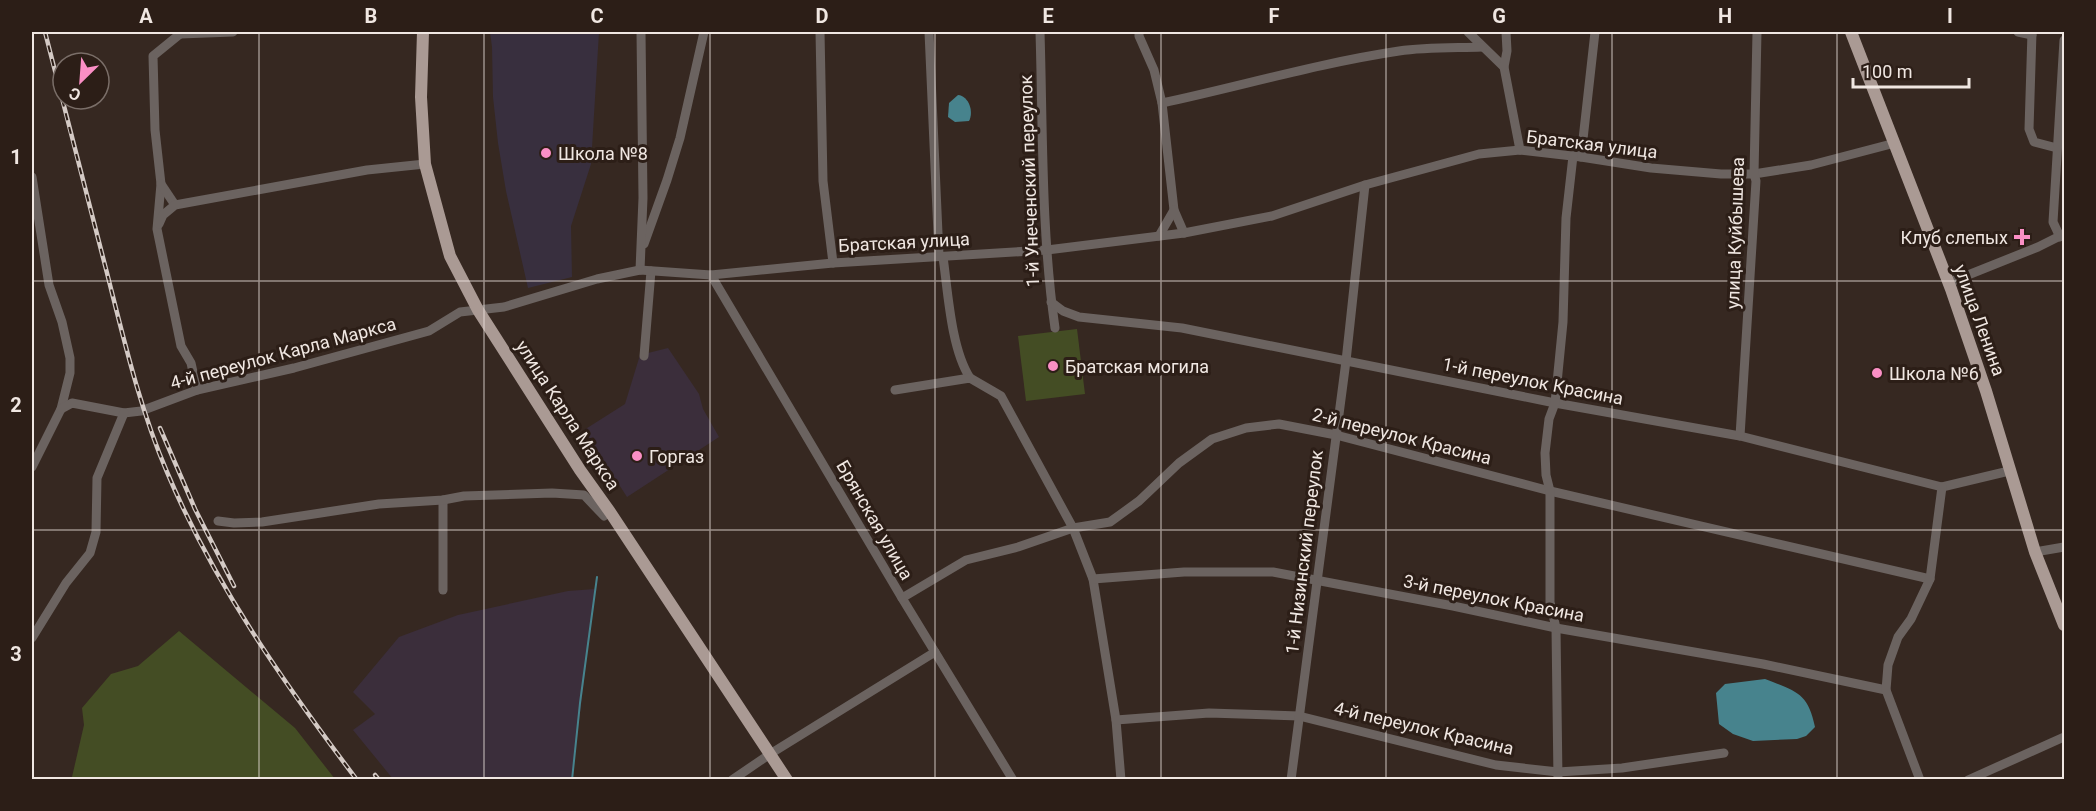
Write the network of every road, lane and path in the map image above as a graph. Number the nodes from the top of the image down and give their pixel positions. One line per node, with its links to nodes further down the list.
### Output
1 (233, 32): 15 (street)
2 (423, 32): 25 (main road, улица Карла Маркса)
3 (641, 32): 38 (street)
4 (704, 32): 38 (street)
5 (820, 32): 39 (street)
6 (929, 32): 37 (street)
7 (1040, 32): 36 (street, 1-й Унеченский переулок)
8 (1139, 32): 20 (street)
9 (1468, 32): 18 (street)
10 (1506, 32): 19 (street)
11 (1595, 32): 24 (street)
12 (1757, 32): 26 (street, улица Куйбышева)
13 (1851, 32): 21 (main road, улица Ленина)
14 (2018, 32): 16 (street)
15 (178, 33): 28 (street)
16 (2032, 33): 22 (street)
17 (2064, 40): 22 (street)
18 (1482, 46): 19 (street); 20 (street)
19 (1504, 67): 23 (street)
20 (1162, 103): 31 (street)
21 (1895, 143): 26 (street, Братская улица); 43 (main road, улица Ленина)
22 (2058, 148): 35 (street)
23 (1520, 150): 24 (street, Братская улица); 29 (street, Братская улица)
24 (1577, 156): 26 (street, Братская улица); 52 (street)
25 (425, 164): 30 (street); 45 (main road, улица Карла Маркса)
26 (1754, 174): 56 (street, улица Куйбышева)
27 (32, 177): 53 (street)
28 (161, 183): 30 (street); 32 (street)
29 (1365, 185): 33 (street, Братская улица); 48 (street, 1-й Низинский переулок)
30 (175, 205): 32 (street)
31 (1174, 210): 33 (street); 34 (street)
32 (157, 229): 50 (street)
33 (1184, 233): 34 (street, Братская улица)
34 (1159, 236): 36 (street, Братская улица)
35 (2062, 236): 43 (street)
36 (1047, 250): 37 (street, Братская улица); 44 (street, 1-й Унеченский переулок)
37 (941, 256): 39 (street, Братская улица); 49 (street)
38 (640, 258): 40 (street)
39 (832, 263): 42 (street, Братская улица)
40 (640, 270): 41 (street, Братская улица); 45 (street, Братская улица)
41 (651, 271): 42 (street, Братская улица); 47 (street)
42 (711, 275): 71 (street, Брянская улица)
43 (1948, 283): 58 (main road, улица Ленина)
44 (1051, 302): 46 (street, 1-й Унеченский переулок); 48 (street, 1-й переулок Красина)
45 (478, 310): 50 (street, 4-й переулок Карла Маркса); 62 (main road, улица Карла Маркса)
46 (1054, 328)
47 (644, 356)
48 (1346, 361): 52 (street, 1-й переулок Красина); 55 (street, 1-й Низинский переулок)
49 (970, 378): 51 (street); 64 (street)
50 (197, 390): 54 (street, 4-й переулок Карла Маркса)
51 (895, 390)
52 (1555, 404): 56 (street, 1-й переулок Красина); 60 (street)
53 (61, 409): 54 (street, 4-й переулок Карла Маркса); 57 (street)
54 (124, 413): 74 (street)
55 (1336, 435): 60 (street, 2-й переулок Красина); 64 (street, 2-й переулок Красина); 69 (street, 1-й Низинский переулок)
56 (1740, 436): 59 (street, 1-й переулок Красина)
57 (32, 467)
58 (2009, 471): 59 (street, 1-й переулок Красина); 66 (main road, улица Ленина)
59 (1942, 487): 68 (street)
60 (1550, 491): 68 (street, 2-й переулок Красина); 73 (street)
61 (442, 500): 62 (street); 63 (street); 70 (street)
62 (610, 512): 81 (main road, улица Карла Маркса)
63 (218, 521)
64 (1073, 528): 67 (street); 71 (street, 2-й переулок Красина)
65 (2064, 547): 66 (street)
66 (2034, 552): 72 (main road, улица Ленина)
67 (1093, 579): 69 (street, 3-й переулок Красина); 78 (street)
68 (1930, 579): 76 (street)
69 (1317, 581): 73 (street, 3-й переулок Красина); 77 (street, 1-й Низинский переулок)
70 (443, 590)
71 (902, 598): 75 (street, Брянская улица)
72 (2064, 625)
73 (1556, 628): 76 (street, 3-й переулок Красина); 82 (street)
74 (32, 638)
75 (935, 652): 81 (street); 85 (street, Брянская улица)
76 (1886, 690): 88 (street)
77 (1299, 716): 78 (street, 4-й переулок Красина); 82 (street, 4-й переулок Красина); 87 (street, 1-й Низинский переулок)
78 (1116, 720): 86 (street)
79 (2064, 737): 89 (street)
80 (1724, 753): 82 (street, 4-й переулок Красина)
81 (770, 754): 83 (street); 84 (main road, улица Карла Маркса)
82 (1558, 776)
83 (732, 780)
84 (787, 780)
85 (1013, 780)
86 (1121, 780)
87 (1292, 780)
88 (1920, 780)
89 (1968, 780)

